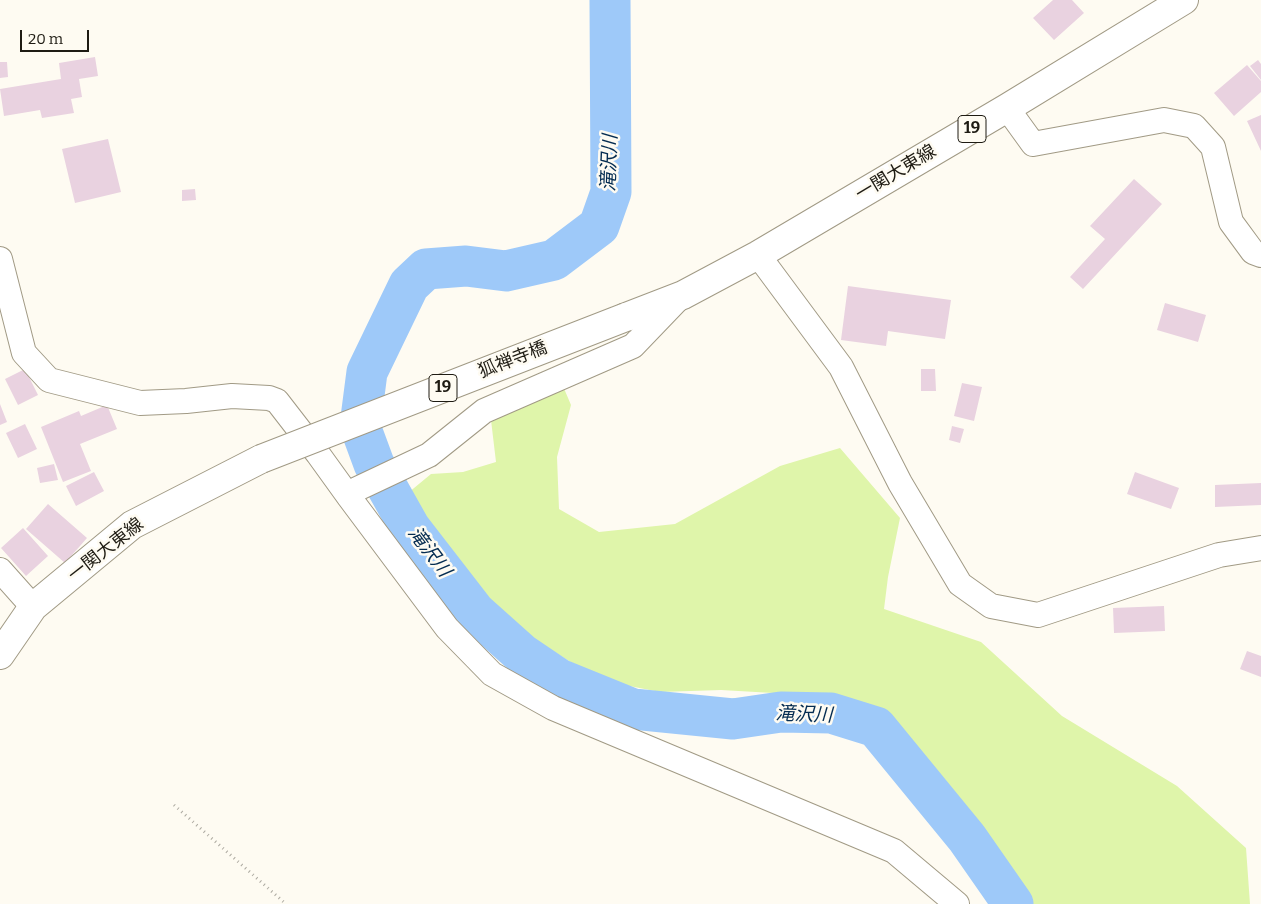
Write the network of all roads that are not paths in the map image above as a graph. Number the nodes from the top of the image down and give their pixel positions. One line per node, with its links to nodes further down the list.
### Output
1 (1184, 0): 2 (main road, 一関大東線 / 19)
2 (1007, 108): 3 (main road, 一関大東線 / 19); 4 (street)
3 (758, 255): 6 (main road, 一関大東線 / 19); 10 (street)
4 (1261, 256)
5 (0, 259): 9 (street)
6 (683, 295): 7 (main road, 一関大東線 / 19); 9 (street)
7 (626, 317): 8 (main road, 狐禅寺橋 / 19, bridge)
8 (261, 459): 12 (main road, 一関大東線 / 19)
9 (353, 493): 14 (street)
10 (1261, 548)
11 (0, 570): 12 (street)
12 (33, 608): 13 (main road, 一関大東線 / 19)
13 (0, 656)
14 (957, 904)

